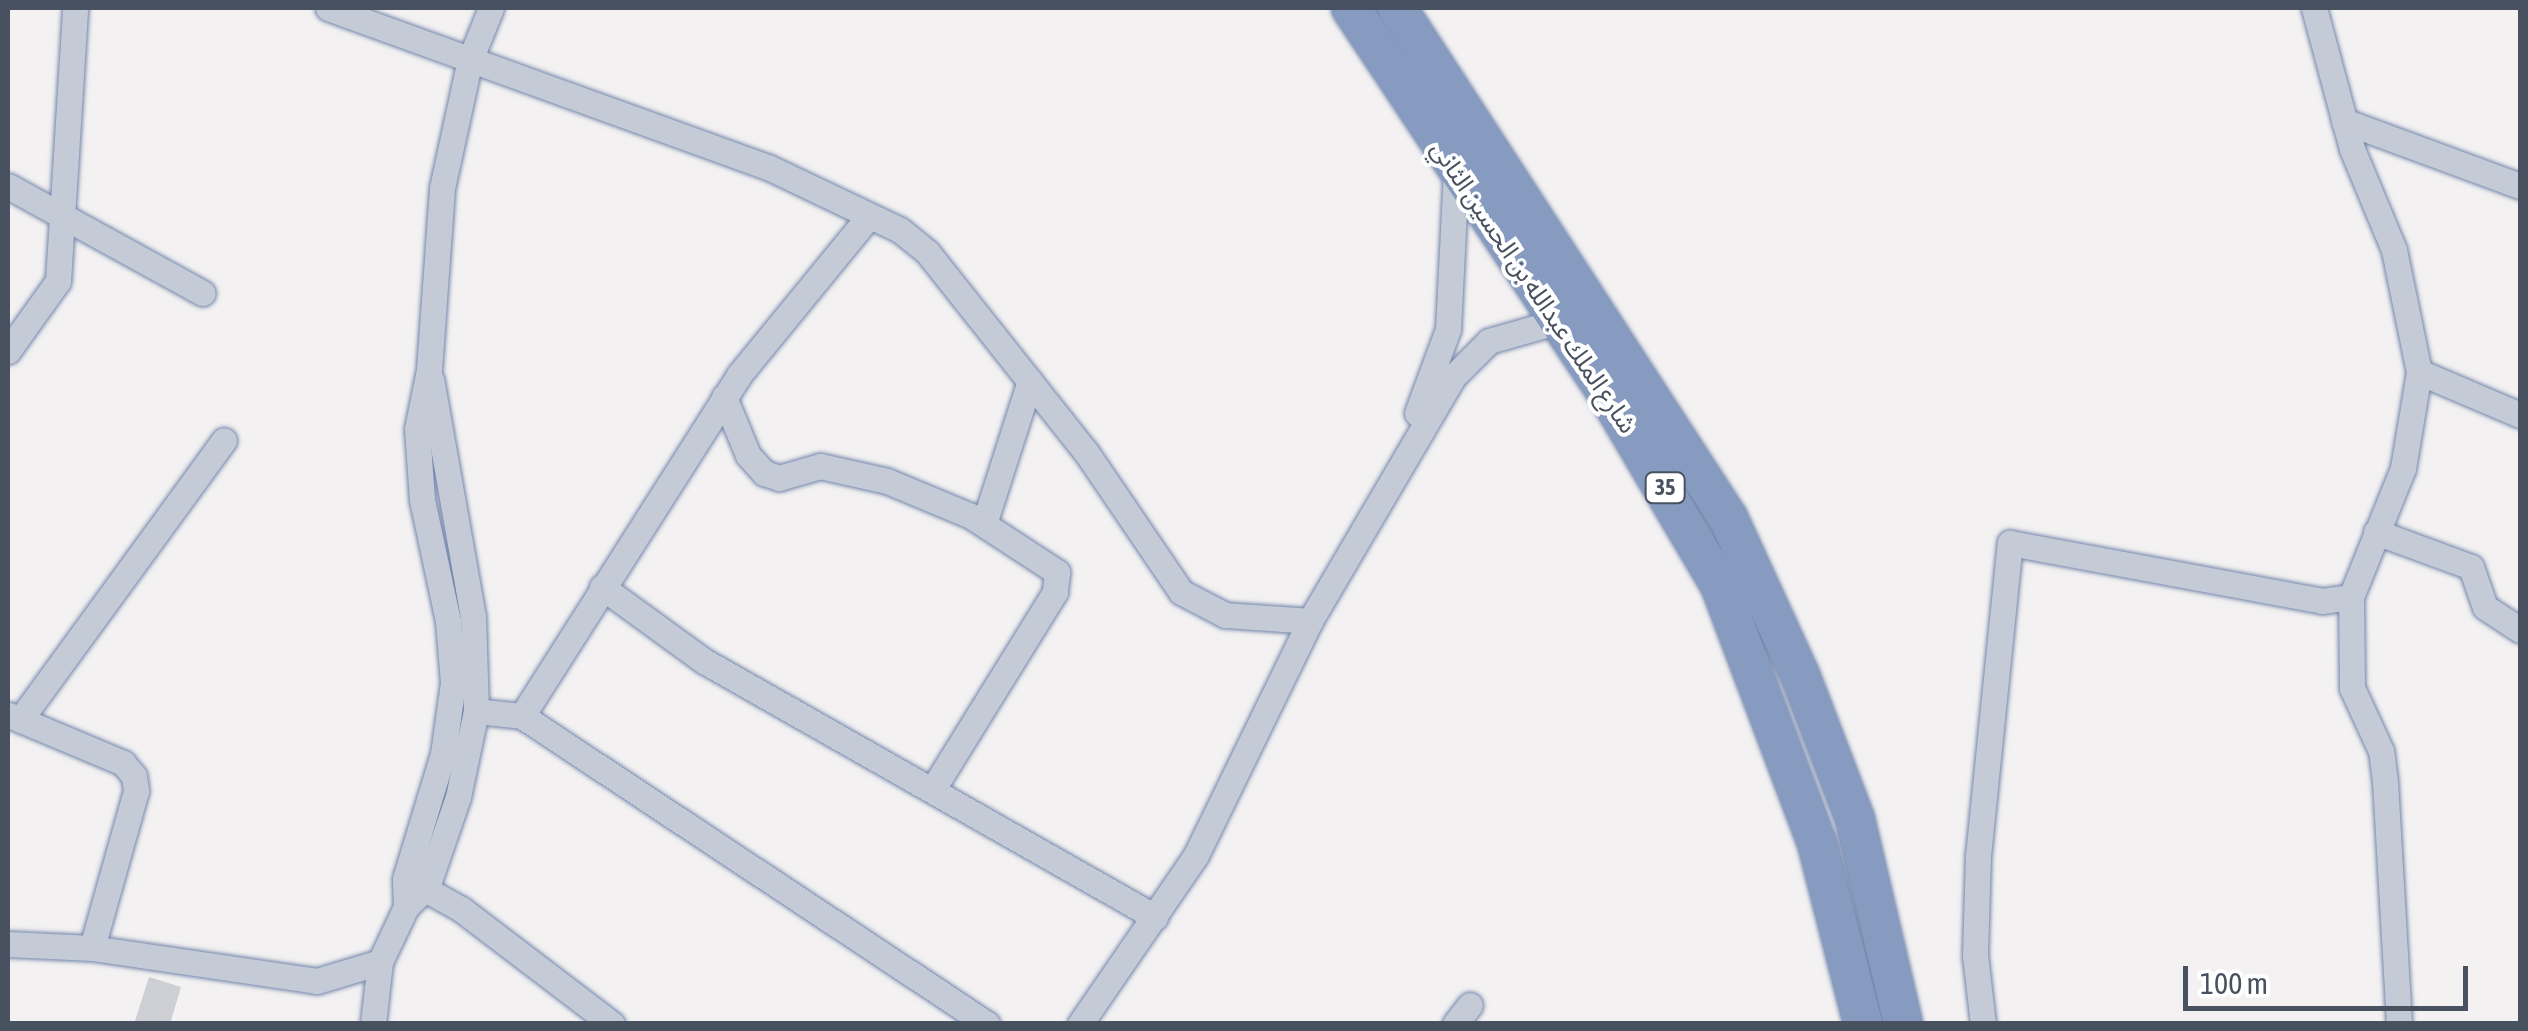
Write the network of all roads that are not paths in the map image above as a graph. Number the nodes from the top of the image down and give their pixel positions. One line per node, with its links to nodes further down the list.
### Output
1 (76, 8): 13 (street)
2 (328, 8): 7 (street)
3 (491, 8): 7 (street)
4 (1351, 8): 9 (highway, شارع الملك عبدالله بن الحسين الثاني / 35)
5 (1396, 8): 44 (highway, شارع الملك عبدالله بن الحسين الثاني / 35)
6 (2314, 8): 8 (street)
7 (470, 60): 12 (street); 17 (street)
8 (2344, 121): 11 (street); 18 (street)
9 (1456, 169): 15 (highway, شارع الملك عبدالله بن الحسين الثاني / 35); 23 (street)
10 (8, 186): 13 (street)
11 (2520, 186)
12 (869, 216): 19 (street); 20 (street)
13 (62, 218): 14 (street); 16 (street)
14 (203, 293)
15 (1559, 321): 23 (street); 43 (highway, شارع الملك عبدالله بن الحسين الثاني / 35)
16 (8, 351)
17 (429, 370): 30 (street); 34 (street)
18 (2420, 372): 21 (street); 25 (street)
19 (1030, 382): 24 (street); 28 (street)
20 (724, 397): 24 (street); 26 (street)
21 (2520, 416)
22 (224, 440): 32 (street)
23 (1388, 483): 28 (street)
24 (984, 524): 33 (street)
25 (2376, 532): 27 (street); 29 (street)
26 (602, 587): 31 (street); 33 (street)
27 (2351, 597): 45 (street); 46 (street)
28 (1310, 622): 35 (street)
29 (2520, 630)
30 (476, 711): 31 (street); 34 (street)
31 (522, 716): 41 (street)
32 (14, 717): 37 (street)
33 (934, 787): 35 (street)
34 (416, 883): 38 (street); 40 (street)
35 (1155, 917): 42 (street)
36 (8, 944): 37 (street)
37 (92, 948): 38 (street)
38 (380, 962): 39 (street)
39 (373, 1024)
40 (612, 1024)
41 (987, 1024)
42 (1080, 1024)
43 (1863, 1024)
44 (1902, 1024)
45 (1983, 1024)
46 (2399, 1024)

